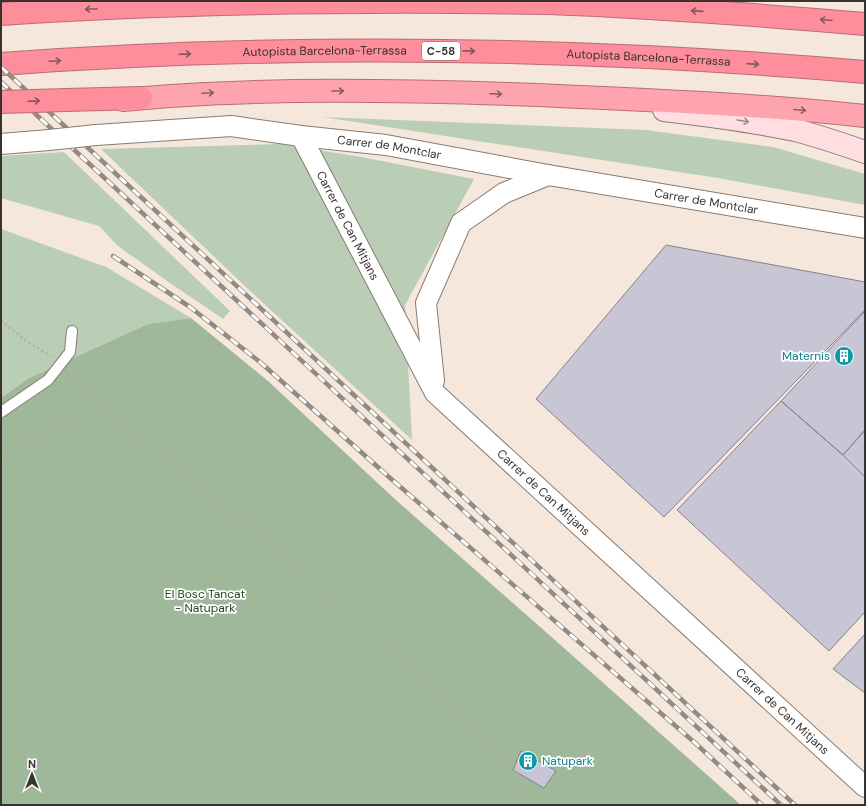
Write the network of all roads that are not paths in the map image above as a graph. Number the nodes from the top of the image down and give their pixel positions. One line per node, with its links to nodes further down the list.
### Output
1 (1, 14): 2 (highway, one-way to 1)
2 (865, 24)
3 (9, 64): 4 (highway, Autopista Barcelona-Terrassa / C-58, one-way to 4)
4 (865, 72)
5 (524, 95): 6 (highway, one-way to 5, bridge); 7 (highway, one-way to 7); 10 (main road, one-way to 10)
6 (3, 109)
7 (865, 116)
8 (301, 136): 9 (street, Carrer de Montclar, bridge); 11 (street, Carrer de Montclar); 14 (street, Carrer de Can Mitjans)
9 (1, 144)
10 (865, 152)
11 (548, 175): 12 (street, Carrer de Montclar); 14 (street)
12 (865, 228)
13 (72, 331): 15 (lane)
14 (435, 393): 16 (street, Carrer de Can Mitjans)
15 (1, 412)
16 (865, 787)

